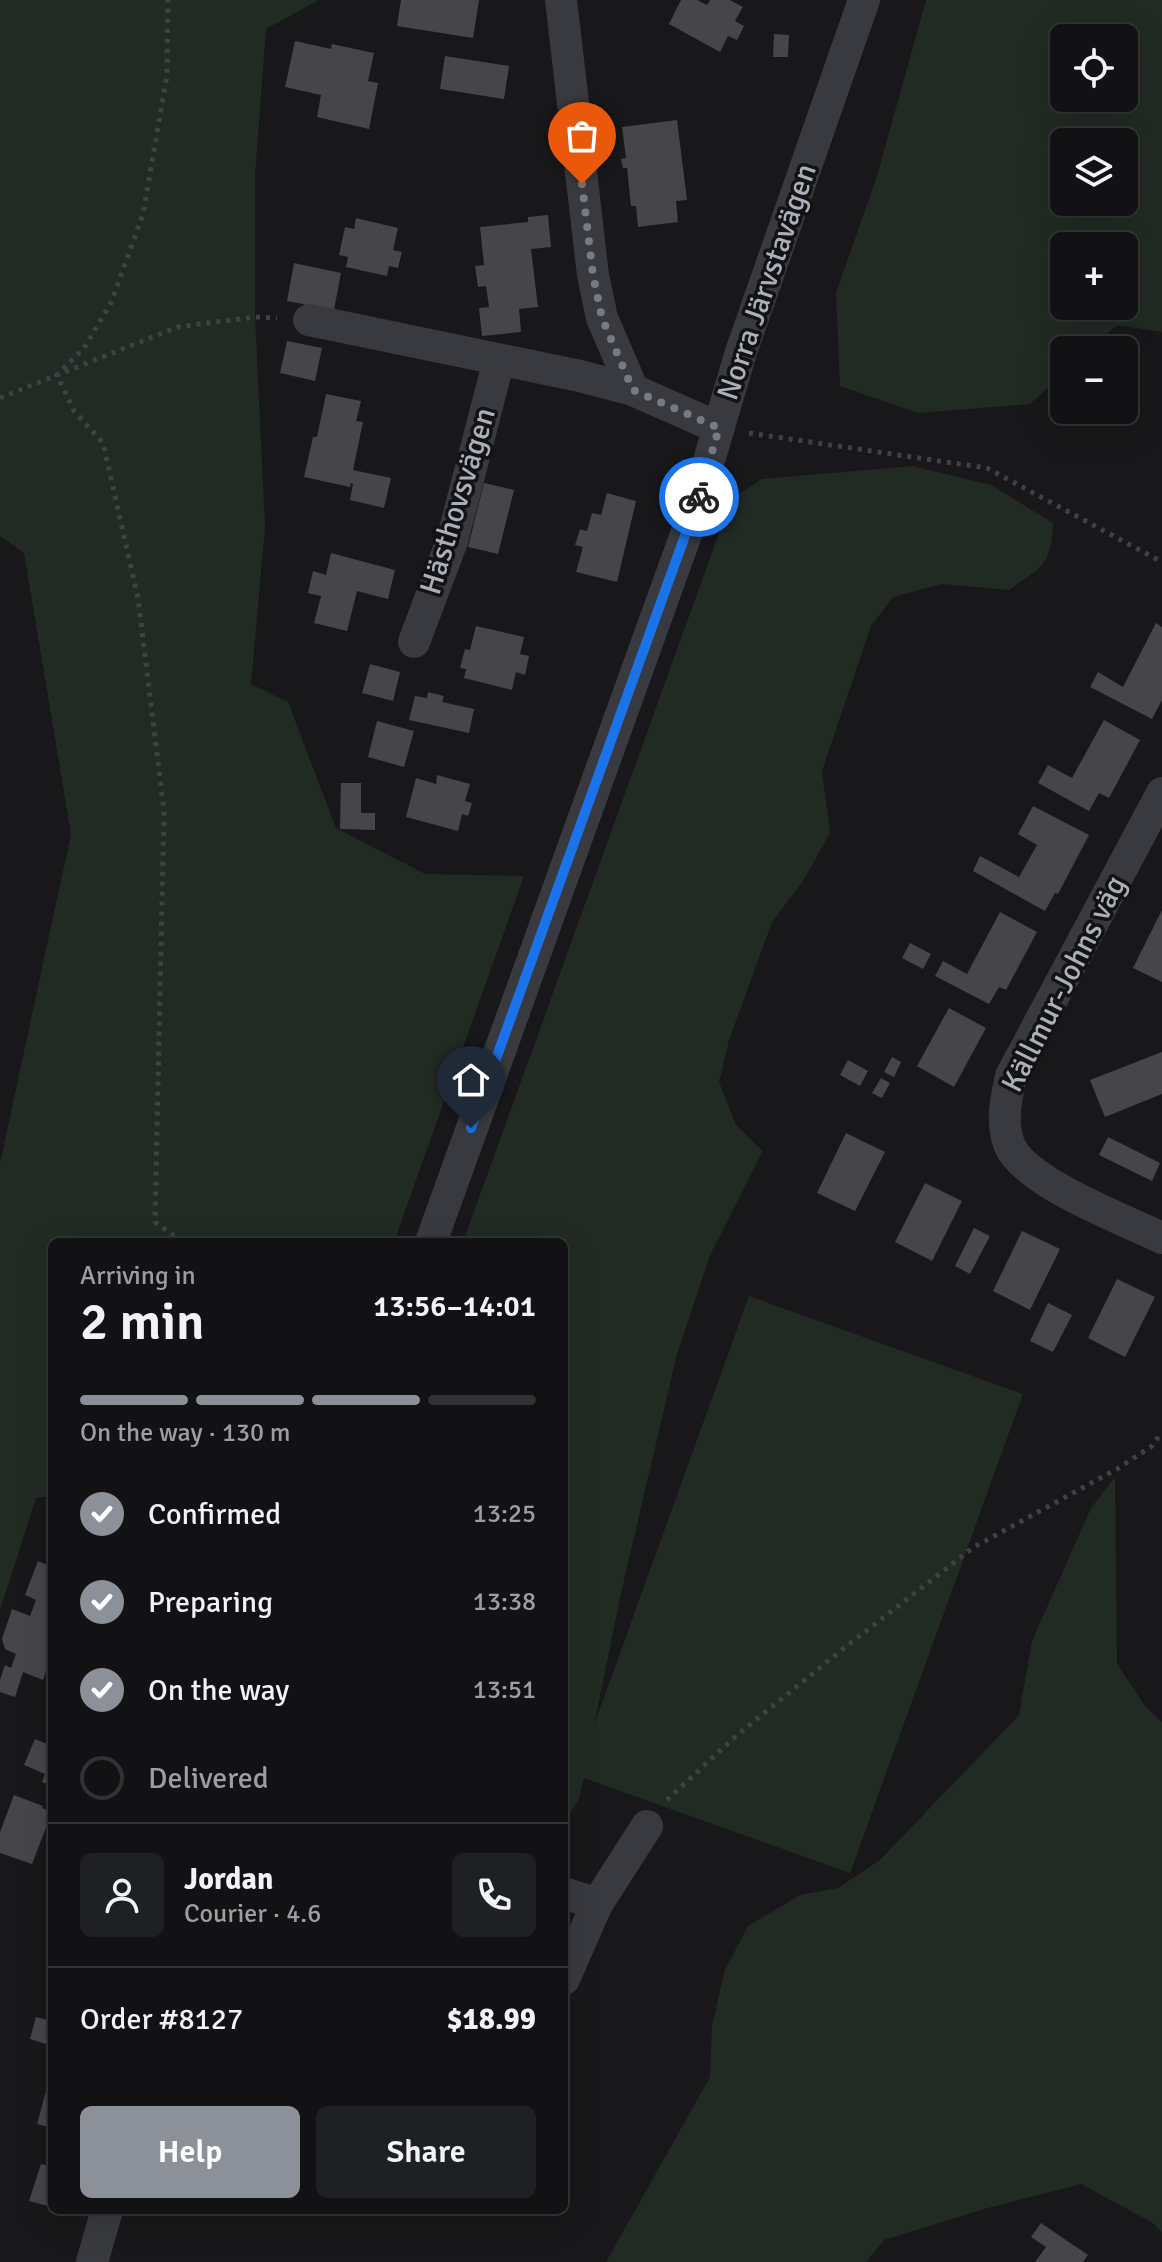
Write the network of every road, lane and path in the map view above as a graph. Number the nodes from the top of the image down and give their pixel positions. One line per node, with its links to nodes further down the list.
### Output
1 (168, 0): 6 (path)
2 (561, 0): 7 (street)
3 (864, 0): 9 (street, Norra Järvstavägen)
4 (309, 320): 5 (street); 6 (path)
5 (499, 360): 7 (street); 11 (street, Hästhovsvägen)
6 (57, 375): 8 (path); 13 (path)
7 (633, 390): 9 (street)
8 (0, 398)
9 (719, 428): 10 (path); 14 (street, Norra Järvstavägen)
10 (1162, 562)
11 (414, 642)
12 (1162, 793): 15 (street, Källmur-Johns väg)
13 (177, 1238)
14 (432, 1238)
15 (1162, 1238)
16 (1162, 1432): 17 (path)
17 (647, 1826): 19 (street)
18 (568, 1894): 19 (street)
19 (597, 1904): 20 (street)
20 (568, 1970)
21 (106, 2214): 22 (street)
22 (92, 2262)

